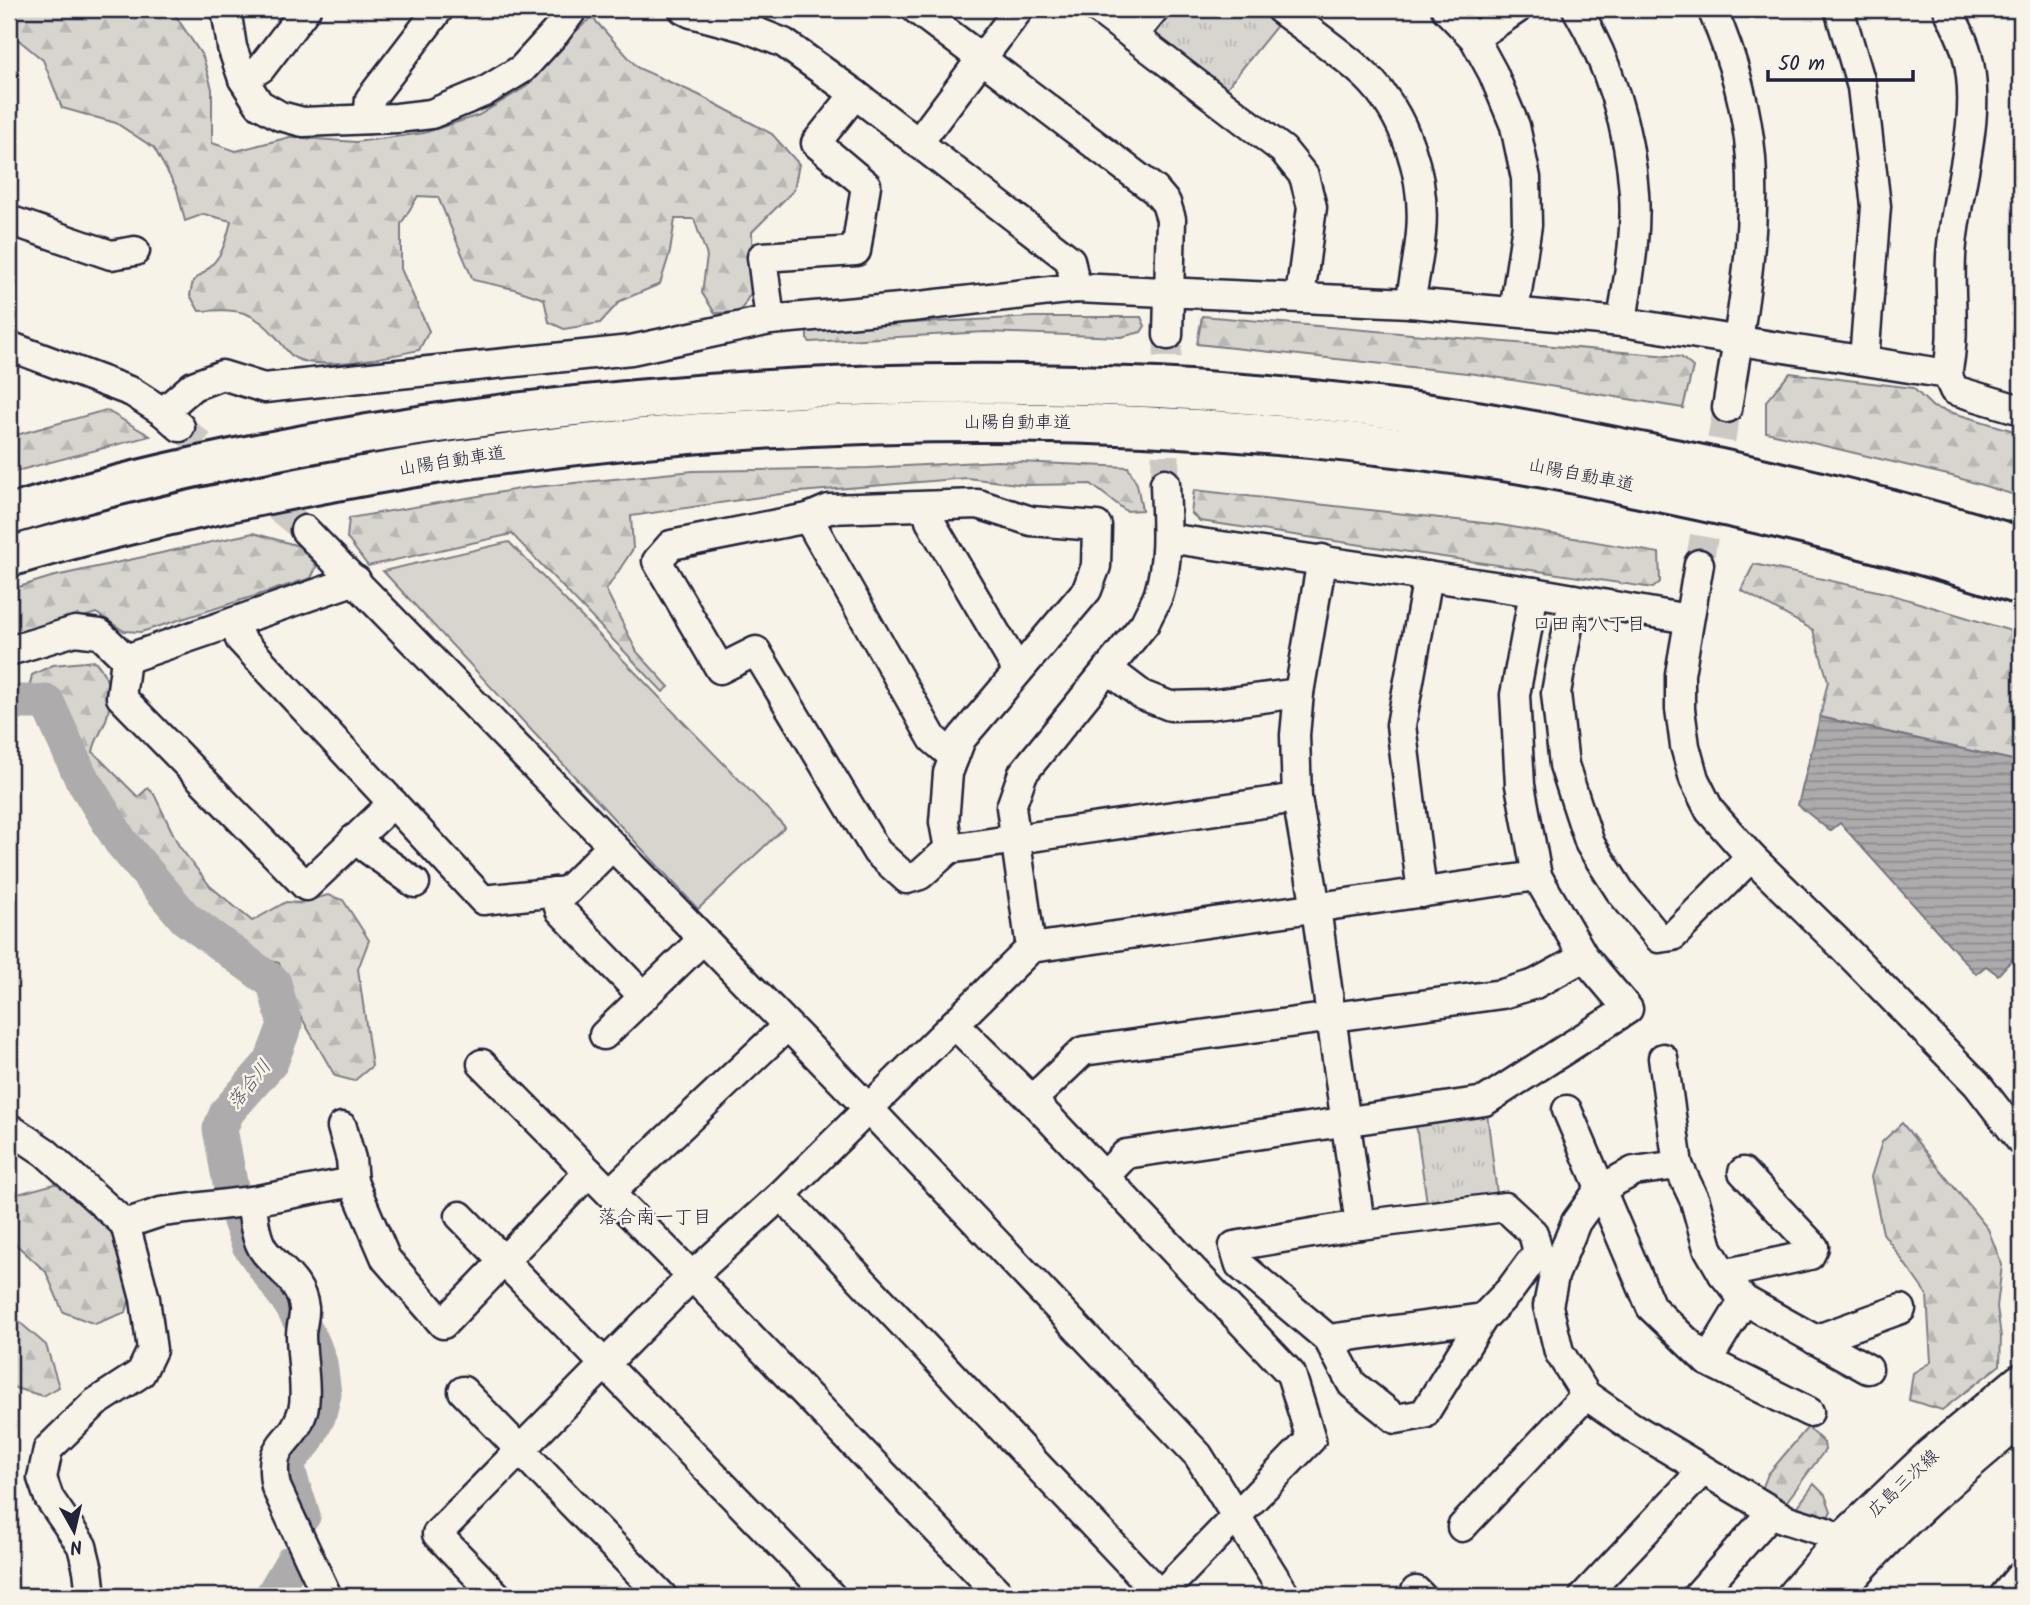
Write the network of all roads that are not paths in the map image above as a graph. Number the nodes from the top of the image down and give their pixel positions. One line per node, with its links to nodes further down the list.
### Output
1 (226, 9): 20 (street)
2 (306, 9): 20 (street)
3 (439, 9): 22 (street)
4 (573, 9): 22 (street)
5 (683, 9): 21 (street)
6 (916, 9): 19 (street)
7 (1019, 9): 19 (street)
8 (1098, 9): 17 (street)
9 (1155, 9): 17 (street)
10 (1280, 9): 29 (street)
11 (1446, 9): 18 (street)
12 (1517, 9): 18 (street)
13 (1577, 9): 32 (street)
14 (1712, 9): 34 (street)
15 (1839, 9): 36 (street)
16 (1948, 9): 37 (street)
17 (1133, 36): 28 (street)
18 (1475, 38): 30 (street)
19 (982, 58): 23 (street); 27 (street)
20 (243, 79): 22 (street)
21 (855, 94): 23 (street); 31 (street)
22 (368, 119)
23 (918, 143): 26 (street)
24 (9, 219): 25 (street)
25 (135, 251)
26 (1076, 288): 27 (street); 31 (street)
27 (1170, 291): 28 (street); 33 (street)
28 (1300, 297): 29 (street)
29 (1410, 303): 30 (street)
30 (1514, 312): 32 (street)
31 (771, 320): 35 (street)
32 (1622, 321): 34 (street)
33 (1168, 335)
34 (1738, 340): 36 (street); 38 (street)
35 (9, 346)
36 (1864, 360): 37 (street)
37 (1947, 374): 39 (street)
38 (1727, 408)
39 (2021, 410)
40 (1165, 483): 45 (street)
41 (928, 506): 43 (street); 60 (street); 60 (street)
42 (9, 516): 46 (highway, 山陽自動車道)
43 (808, 518): 62 (street); 68 (street)
44 (305, 530): 51 (street)
45 (1167, 538): 48 (street); 59 (street)
46 (2021, 547)
47 (9, 557): 52 (highway, 山陽自動車道)
48 (1322, 559): 50 (street); 61 (street)
49 (1699, 564): 55 (street)
50 (1428, 576): 53 (street); 73 (street)
51 (356, 580): 56 (street); 67 (street)
52 (2021, 585)
53 (1534, 592): 54 (street); 70 (street)
54 (1573, 599): 55 (street); 69 (street)
55 (1688, 619): 69 (street)
56 (234, 622): 58 (street); 64 (street)
57 (9, 651): 58 (street)
58 (126, 659): 65 (street)
59 (1109, 670): 61 (street); 66 (street)
60 (1018, 671): 62 (street)
61 (1299, 693): 63 (street)
62 (954, 757): 68 (street)
63 (1297, 798): 66 (street); 74 (street)
64 (393, 803): 65 (street); 72 (street)
65 (354, 839): 71 (street)
66 (1014, 840): 68 (street); 76 (street)
67 (612, 846): 72 (street); 75 (street)
68 (949, 849)
69 (1751, 857): 91 (street)
70 (1537, 876): 73 (street); 77 (street)
71 (415, 883)
72 (554, 892): 78 (street)
73 (1422, 893): 74 (street)
74 (1316, 908): 76 (street); 79 (street)
75 (702, 940): 78 (street); 81 (street)
76 (1031, 948): 80 (street)
77 (1584, 957): 79 (street); 88 (street)
78 (644, 996): 82 (street)
79 (1332, 1018): 85 (street); 88 (street)
80 (954, 1024): 85 (street); 86 (street)
81 (787, 1026): 86 (street); 98 (street)
82 (604, 1035)
83 (1662, 1058): 92 (street)
84 (482, 1064): 93 (street)
85 (1032, 1100): 95 (street)
86 (868, 1108): 99 (street); 125 (street)
87 (1567, 1110): 97 (street)
88 (1346, 1121): 95 (street); 103 (street)
89 (342, 1127): 96 (street)
90 (9, 1128): 102 (street)
91 (2021, 1141)
92 (1678, 1165): 97 (street); 105 (street)
93 (589, 1172): 98 (street); 104 (street)
94 (1743, 1172): 105 (street)
95 (1104, 1177): 125 (street)
96 (353, 1182): 100 (street); 104 (street)
97 (1599, 1190): 109 (street); 114 (street)
98 (610, 1194): 106 (street)
99 (781, 1195): 106 (street); 134 (street)
100 (252, 1201): 102 (street); 129 (street)
101 (460, 1216): 104 (street)
102 (125, 1224): 128 (street)
103 (1360, 1225): 107 (street); 112 (street)
104 (505, 1262): 115 (street)
105 (1723, 1274): 108 (street)
106 (692, 1276): 115 (street); 133 (street)
107 (1510, 1290): 109 (street); 111 (street)
108 (1744, 1300): 113 (street); 114 (street)
109 (1548, 1306): 119 (street)
110 (1901, 1309): 113 (street)
111 (1483, 1318): 112 (street); 112 (street)
112 (1328, 1339)
113 (1815, 1340): 116 (street)
114 (1707, 1362): 120 (street)
115 (604, 1364): 122 (street); 132 (street)
116 (1868, 1369)
117 (2021, 1383): 127 (main road, 広島三次線)
118 (463, 1391): 122 (street)
119 (1586, 1395): 123 (street); 126 (street)
120 (1809, 1412)
121 (2021, 1416): 127 (main road, 広島三次線)
122 (519, 1450): 130 (street); 131 (street)
123 (1703, 1470): 124 (street); 136 (street)
124 (1772, 1512): 127 (street); 137 (street)
125 (1237, 1517): 134 (street); 135 (street)
126 (1462, 1527)
127 (1853, 1550): 138 (main road, 広島三次線); 139 (main road, 広島三次線)
128 (91, 1596)
129 (327, 1596)
130 (497, 1596)
131 (662, 1596)
132 (831, 1596)
133 (1000, 1596)
134 (1159, 1596)
135 (1286, 1596)
136 (1584, 1596)
137 (1697, 1596)
138 (1797, 1596)
139 (1832, 1596)

